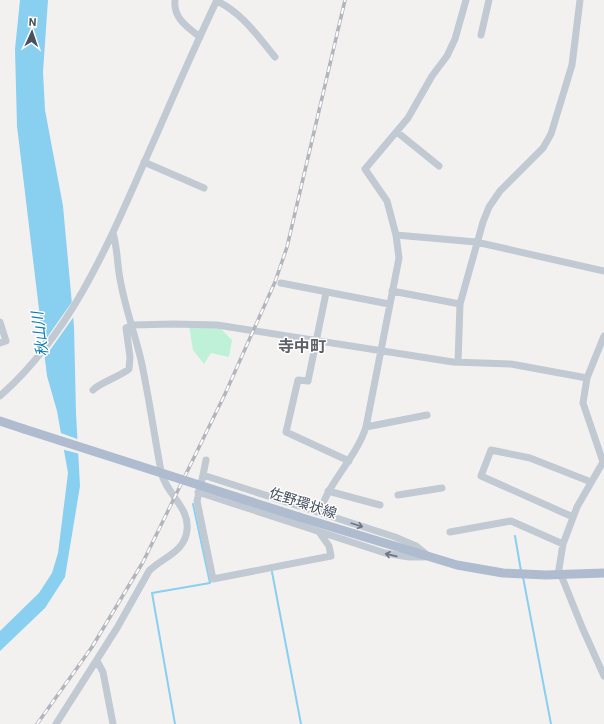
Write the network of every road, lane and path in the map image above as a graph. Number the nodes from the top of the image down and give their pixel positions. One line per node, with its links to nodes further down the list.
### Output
1 (175, 0): 7 (street)
2 (217, 0): 7 (street); 8 (street)
3 (466, 0): 9 (street)
4 (489, 0): 6 (street)
5 (580, 0): 15 (street)
6 (481, 35)
7 (200, 37): 10 (street)
8 (275, 57)
9 (397, 132): 11 (street); 14 (street)
10 (144, 162): 12 (street); 13 (street)
11 (439, 166)
12 (204, 188)
13 (113, 233): 23 (street); 31 (street)
14 (396, 235): 15 (street); 18 (street)
15 (476, 242): 16 (street); 21 (street)
16 (604, 271)
17 (281, 283): 19 (street)
18 (392, 291): 20 (street); 21 (street)
19 (326, 293): 20 (street); 25 (street)
20 (389, 304): 27 (street)
21 (460, 304): 28 (street)
22 (0, 322): 26 (street)
23 (132, 325): 25 (street); 30 (street); 48 (street)
24 (604, 336): 29 (street)
25 (316, 341): 27 (street); 36 (street)
26 (0, 343)
27 (382, 352): 28 (street); 34 (street)
28 (458, 362): 29 (street)
29 (587, 378): 37 (street)
30 (93, 390)
31 (0, 396)
32 (427, 415): 34 (street)
33 (0, 421): 52 (main road, 佐野環状線, bridge)
34 (366, 427): 36 (street)
35 (206, 460): 38 (street)
36 (349, 461): 41 (street)
37 (603, 462): 39 (street)
38 (203, 474): 42 (street); 45 (street)
39 (591, 482): 46 (street); 46 (street)
40 (442, 488): 43 (street)
41 (328, 491): 44 (street); 45 (street)
42 (198, 492): 47 (street); 49 (street)
43 (398, 495)
44 (380, 505)
45 (320, 512): 52 (street, one-way to 52)
46 (573, 518): 51 (street)
47 (200, 519): 48 (street); 49 (street)
48 (188, 521): 55 (street)
49 (319, 532): 52 (street, one-way to 49)
50 (450, 532): 51 (street)
51 (563, 544): 54 (street)
52 (430, 557): 54 (main road, 佐野環状線)
53 (604, 573): 54 (main road, 佐野環状線)
54 (560, 575): 56 (street)
55 (97, 661): 57 (street); 58 (street)
56 (604, 676)
57 (56, 724)
58 (113, 724)

